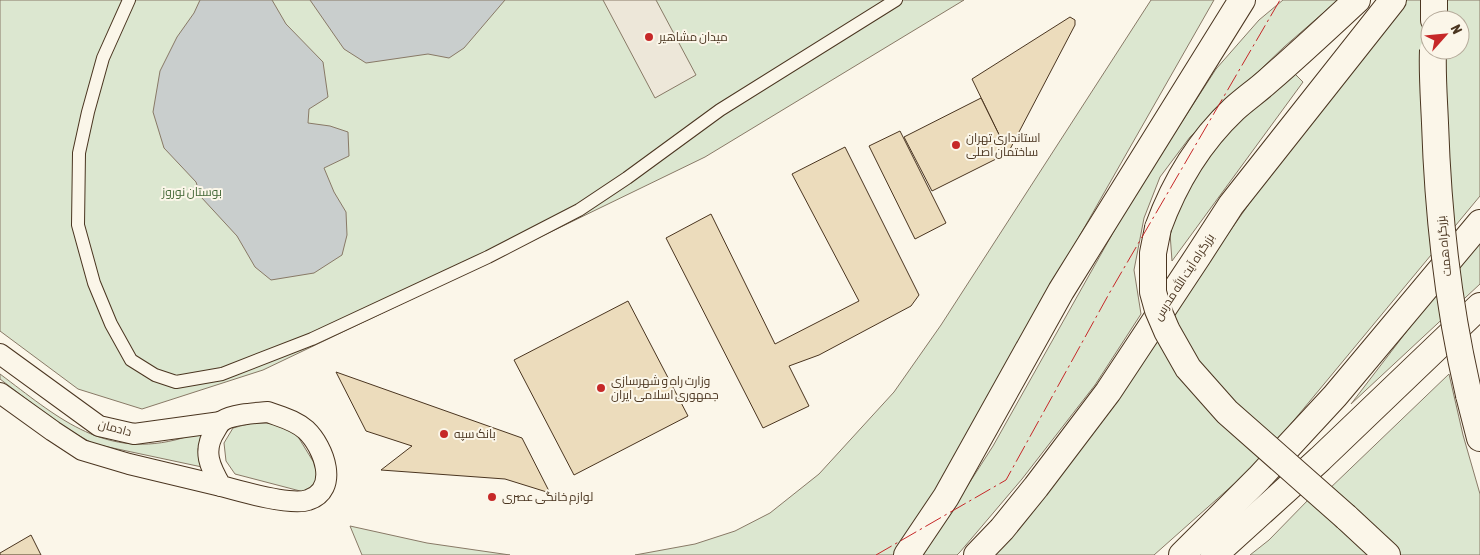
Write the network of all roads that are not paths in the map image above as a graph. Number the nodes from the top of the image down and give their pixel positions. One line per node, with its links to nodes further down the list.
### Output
1 (129, 0): 2 (street)
2 (896, 0)
3 (1242, 0): 7 (highway)
4 (1262, 0): 7 (highway)
5 (1357, 0): 20 (highway, bridge)
6 (1393, 0): 17 (highway, بزرگراه آیت الله مدرس)
7 (1218, 40): 16 (highway)
8 (1433, 60): 14 (highway, بزرگراه همت, bridge)
9 (1480, 223): 18 (highway)
10 (1480, 306): 19 (highway)
11 (0, 354): 13 (street, دادمان)
12 (0, 393): 15 (street)
13 (222, 422): 15 (street); 15 (street)
14 (1480, 438)
15 (221, 486)
16 (907, 555)
17 (977, 555)
18 (1182, 555)
19 (1214, 555)
20 (1387, 555)

